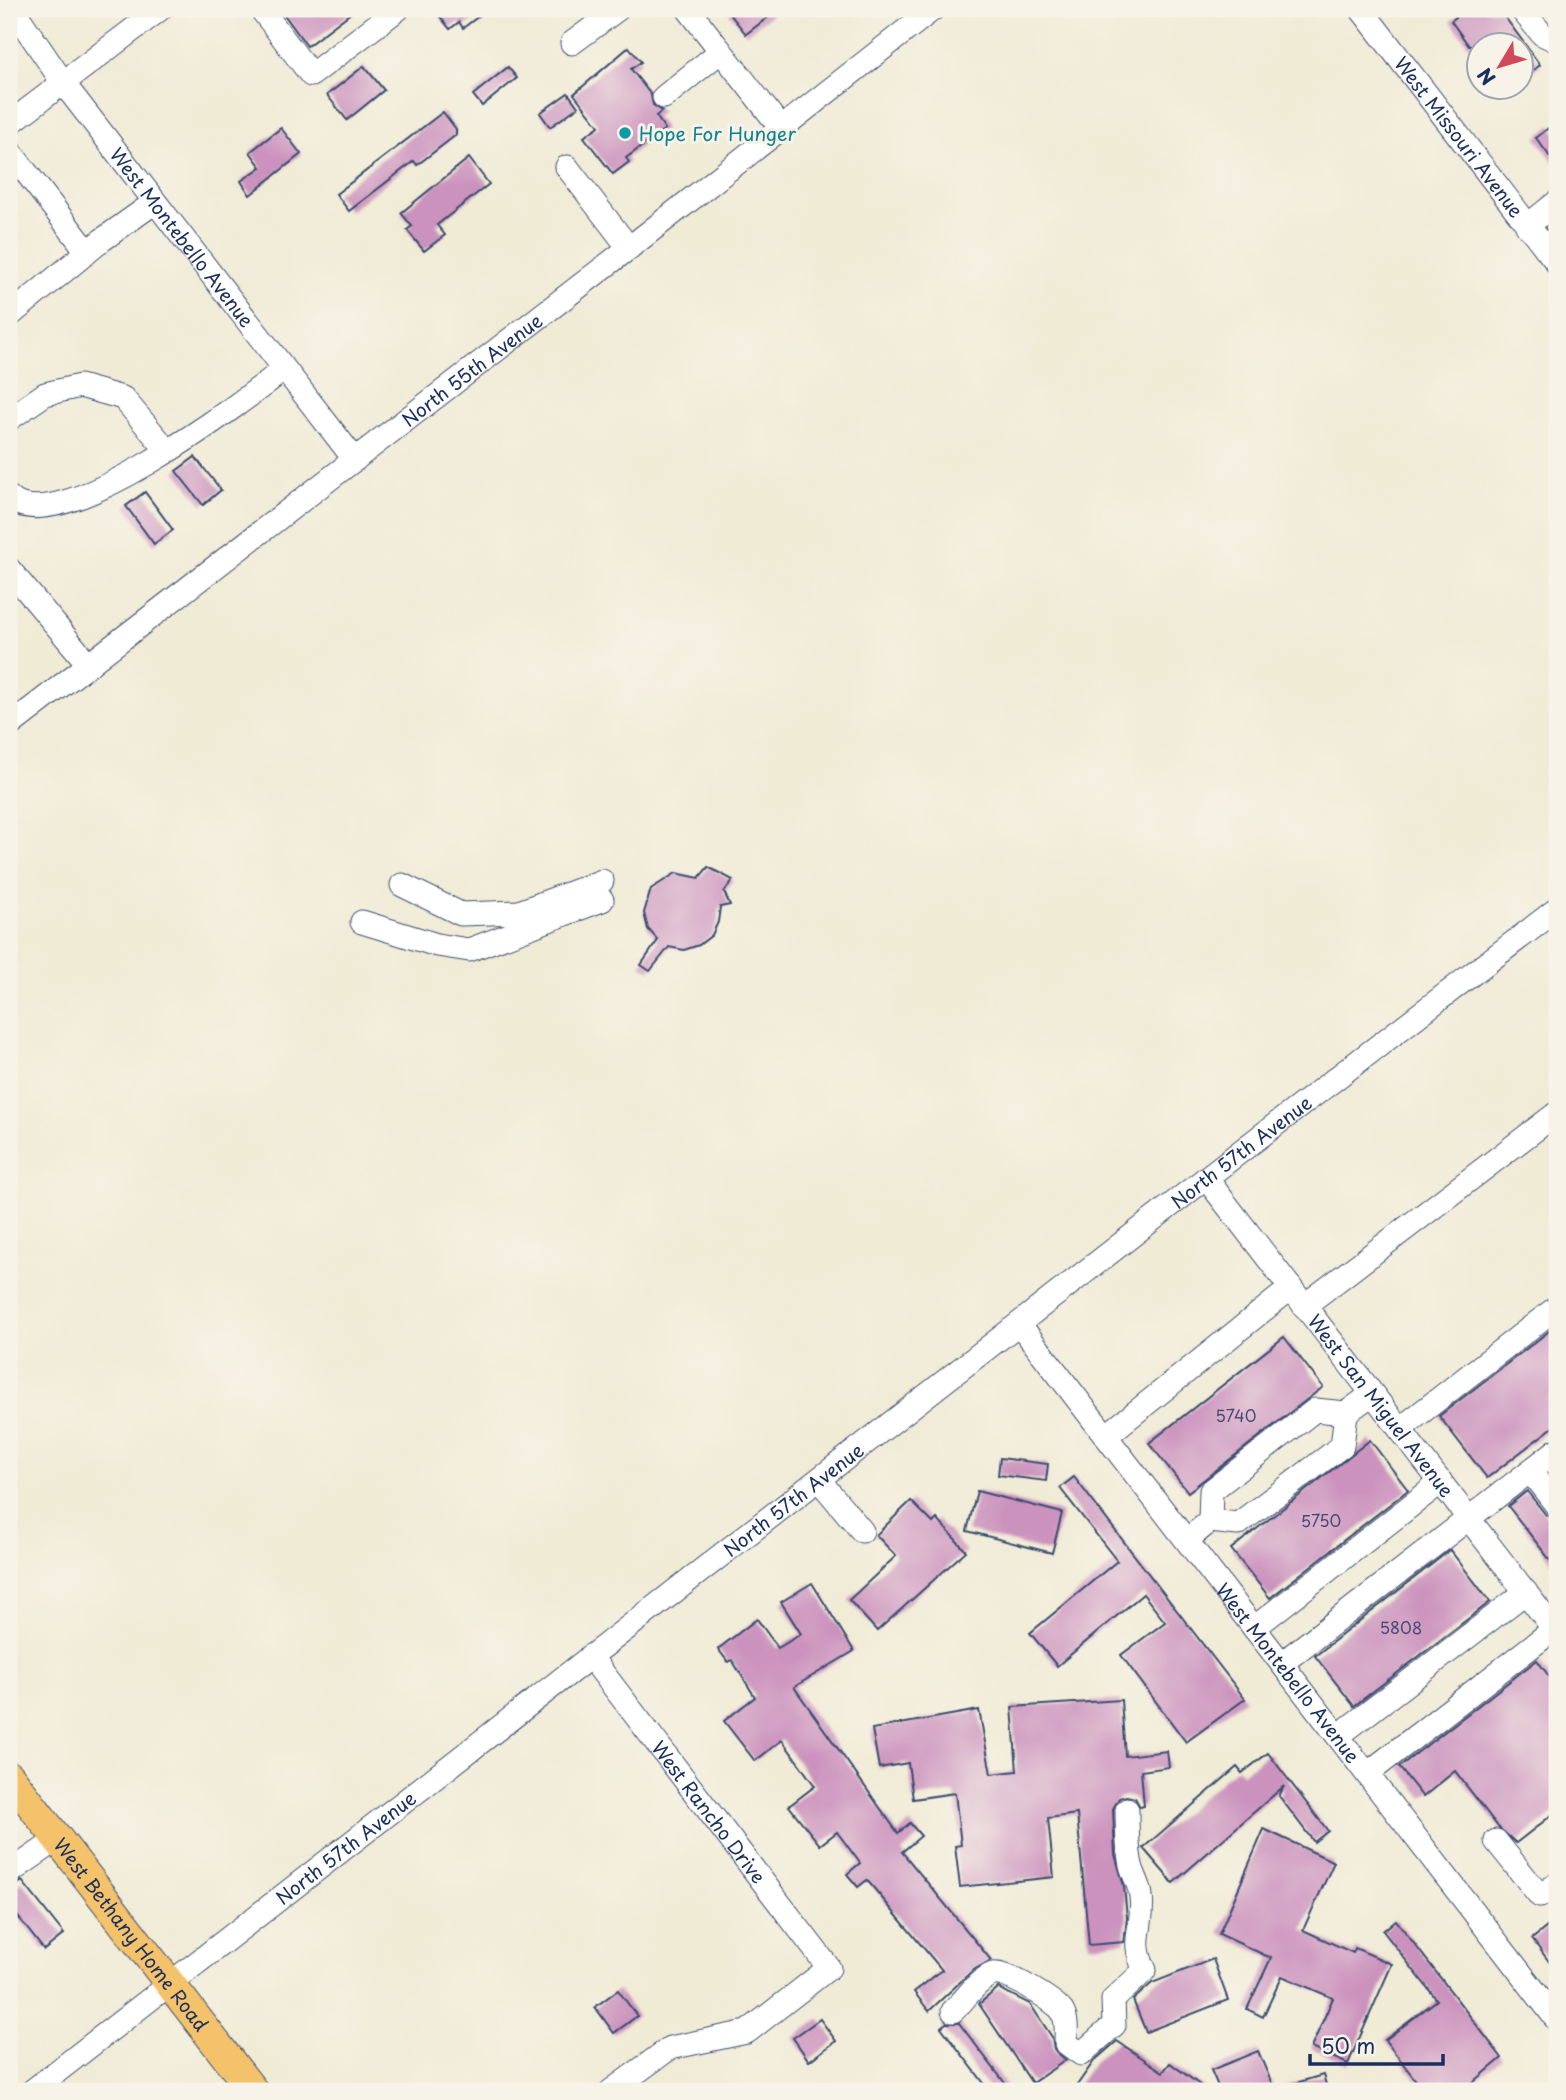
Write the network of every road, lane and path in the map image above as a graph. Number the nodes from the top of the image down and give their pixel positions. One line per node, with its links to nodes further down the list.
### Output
1 (13, 9): 13 (street, West Montebello Avenue)
2 (160, 9): 13 (street)
3 (261, 9): 4 (street)
4 (398, 9)
5 (618, 9): 11 (street)
6 (688, 9): 12 (street)
7 (933, 9): 16 (street, North 55th Avenue)
8 (1361, 9): 21 (street, West Missouri Avenue)
9 (1521, 9): 10 (street)
10 (1557, 41)
11 (572, 43)
12 (721, 51): 14 (street); 16 (street)
13 (64, 84): 15 (street); 19 (street, West Montebello Avenue)
14 (664, 97)
15 (9, 124)
16 (781, 128): 23 (street, North 55th Avenue)
17 (9, 150): 24 (street)
18 (567, 167): 23 (street)
19 (155, 202): 24 (street); 27 (street, West Montebello Avenue)
20 (1557, 202): 21 (street)
21 (1527, 226): 22 (street, West Missouri Avenue)
22 (1550, 239): 25 (street, West Missouri Avenue)
23 (629, 248): 30 (street, North 55th Avenue)
24 (88, 251): 26 (street)
25 (1557, 263)
26 (9, 316)
27 (284, 369): 29 (street); 30 (street, West Montebello Avenue)
28 (9, 419): 29 (street)
29 (167, 450): 31 (street)
30 (355, 460): 33 (street, North 55th Avenue)
31 (9, 497)
32 (9, 569): 33 (street)
33 (89, 665): 34 (street, North 55th Avenue)
34 (9, 726)
35 (402, 885): 37 (street)
36 (1557, 909): 39 (street, North 57th Avenue)
37 (362, 922)
38 (1557, 1113): 40 (street)
39 (1206, 1178): 40 (street, West San Miguel Avenue); 42 (street, North 57th Avenue)
40 (1298, 1297): 43 (street, West San Miguel Avenue); 46 (street)
41 (1557, 1307): 45 (street)
42 (1020, 1325): 46 (street, West Montebello Avenue); 49 (street, North 57th Avenue)
43 (1372, 1394): 44 (street); 45 (street, West San Miguel Avenue)
44 (1346, 1413): 53 (street); 53 (street)
45 (1400, 1429): 50 (street, West San Miguel Avenue)
46 (1106, 1436): 55 (street, West Montebello Avenue)
47 (1557, 1450): 48 (street)
48 (1530, 1471): 51 (street); 52 (street)
49 (819, 1480): 54 (street); 59 (street, North 57th Avenue)
50 (1441, 1482): 52 (street, West San Miguel Avenue); 57 (street)
51 (1557, 1506)
52 (1470, 1520): 56 (street, West San Miguel Avenue); 60 (street)
53 (1210, 1521): 55 (street)
54 (862, 1531)
55 (1187, 1540): 57 (street, West Montebello Avenue)
56 (1526, 1592): 58 (street, West San Miguel Avenue); 61 (street)
57 (1254, 1628): 60 (street, West Montebello Avenue)
58 (1556, 1631): 62 (street)
59 (590, 1656): 69 (street, North 57th Avenue); 75 (street, West Rancho Drive)
60 (1282, 1663): 61 (street, West Montebello Avenue)
61 (1338, 1736): 62 (street, West Montebello Avenue)
62 (1367, 1774): 71 (street, West Montebello Avenue)
63 (9, 1776): 65 (main road, West Bethany Home Road)
64 (1127, 1810): 70 (street)
65 (58, 1839): 67 (street); 69 (main road, West Bethany Home Road)
66 (1496, 1841): 68 (street)
67 (9, 1872)
68 (1557, 1884)
69 (171, 1985): 72 (street, North 57th Avenue); 74 (main road, West Bethany Home Road)
70 (953, 2011)
71 (1557, 2020)
72 (57, 2084): 73 (street, North 57th Avenue)
73 (33, 2091)
74 (253, 2091)
75 (611, 2091)

